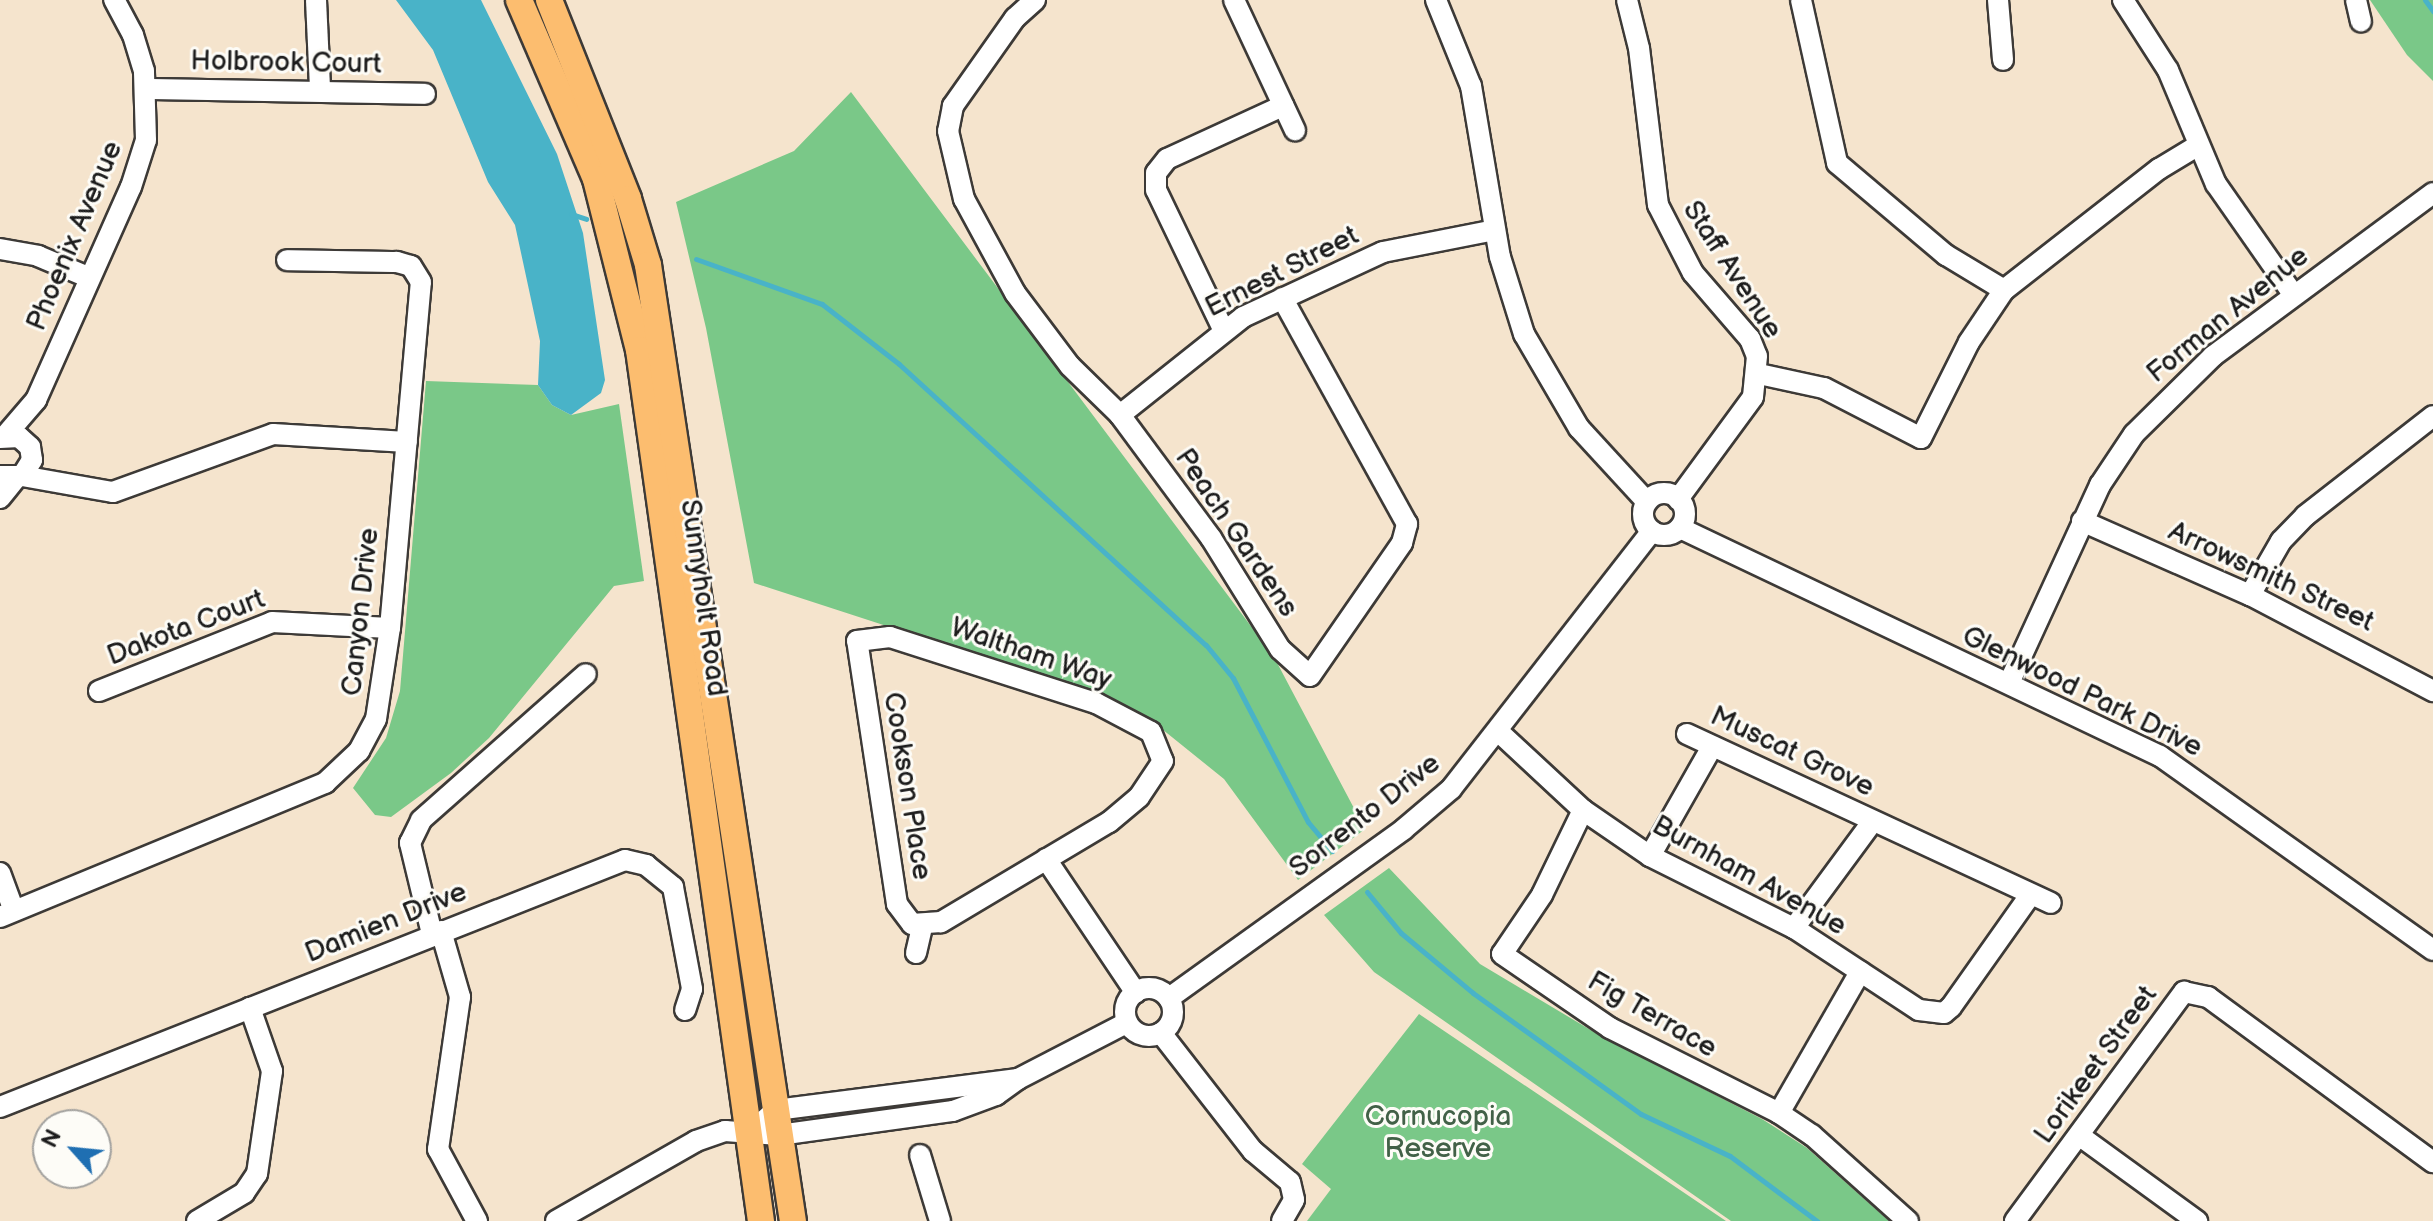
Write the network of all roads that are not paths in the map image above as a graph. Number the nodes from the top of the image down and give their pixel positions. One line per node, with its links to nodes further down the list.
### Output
1 (114, 0): 15 (street, Phoenix Avenue)
2 (316, 0): 16 (street)
3 (519, 0): 80 (main road, Sunnyholt Road)
4 (549, 0): 79 (main road, Sunnyholt Road)
5 (1035, 0): 32 (street, Peach Gardens)
6 (1234, 0): 18 (street)
7 (1436, 0): 22 (street)
8 (1627, 0): 30 (street, Staff Avenue)
9 (1801, 0): 26 (street)
10 (1998, 0): 14 (street)
11 (2123, 0): 20 (street)
12 (2356, 0): 13 (street)
13 (2361, 21)
14 (2003, 60)
15 (147, 89): 16 (street, Holbrook Court); 25 (street, Phoenix Avenue)
16 (320, 89): 17 (street, Holbrook Court)
17 (425, 94)
18 (1283, 106): 19 (street); 29 (street)
19 (1295, 130)
20 (2197, 146): 26 (street); 27 (street)
21 (2433, 193): 27 (street, Forman Avenue)
22 (1495, 230): 28 (street, Ernest Street); 41 (street)
23 (0, 249): 25 (street)
24 (287, 260): 35 (street, Canyon Drive)
25 (90, 278): 31 (street, Phoenix Avenue)
26 (2004, 290): 30 (street)
27 (2293, 294): 42 (street, Forman Avenue)
28 (1282, 298): 29 (street, Ernest Street); 32 (street, Peach Gardens)
29 (1223, 329): 32 (street, Ernest Street)
30 (1759, 374): 40 (street, Staff Avenue)
31 (36, 400): 34 (street, Phoenix Avenue); 36 (street, Phoenix Avenue)
32 (1120, 415)
33 (2433, 416): 45 (street)
34 (2, 437): 36 (street)
35 (407, 442): 38 (street); 46 (street, Canyon Drive)
36 (31, 450): 37 (street, Phoenix Avenue); 38 (street)
37 (13, 477): 38 (street); 39 (street)
38 (66, 482)
39 (0, 498)
40 (1678, 499): 41 (street); 43 (street)
41 (1647, 502): 44 (street)
42 (2082, 521): 45 (street, Arrowsmith Street); 49 (street, Forman Avenue)
43 (1680, 528): 44 (street); 49 (street, Glenwood Park Drive)
44 (1652, 531): 52 (street, Sorrento Drive)
45 (2250, 595): 50 (street, Arrowsmith Street)
46 (390, 628): 51 (street, Dakota Court); 63 (street, Canyon Drive)
47 (857, 641): 55 (street, Waltham Way); 64 (street, Cookson Place)
48 (586, 674): 66 (street)
49 (2009, 683): 67 (street, Glenwood Park Drive)
50 (2432, 689)
51 (99, 691)
52 (1500, 733): 56 (street, Burnham Avenue); 71 (street, Sorrento Drive)
53 (1687, 734): 54 (street, Muscat Grove)
54 (1712, 747): 57 (street, Muscat Grove); 58 (street)
55 (1163, 761): 59 (street, Cookson Place)
56 (1583, 810): 58 (street, Burnham Avenue); 78 (street, Fig Terrace)
57 (1873, 821): 61 (street, Muscat Grove); 65 (street)
58 (1650, 856): 65 (street, Burnham Avenue)
59 (1046, 859): 64 (street, Cookson Place); 70 (street)
60 (0, 873): 63 (street)
61 (2031, 894): 62 (street, Muscat Grove); 69 (street, Burnham Avenue)
62 (2051, 903)
63 (7, 914)
64 (922, 927): 68 (street)
65 (1794, 928): 69 (street, Burnham Avenue)
66 (436, 932): 72 (street, Damien Drive); 73 (street, Damien Drive); 85 (street)
67 (2433, 950)
68 (916, 953)
69 (1860, 972): 78 (street)
70 (1136, 993): 71 (street); 74 (street)
71 (1169, 998): 75 (street)
72 (250, 1008): 77 (street, Damien Drive); 84 (street)
73 (685, 1010)
74 (1126, 1023): 75 (street); 76 (street)
75 (1161, 1033): 90 (street)
76 (1018, 1079): 79 (street); 79 (street)
77 (0, 1107)
78 (1779, 1113): 91 (street, Fig Terrace)
79 (777, 1122): 80 (street); 88 (main road, Sunnyholt Road)
80 (749, 1134): 86 (street); 87 (main road, Sunnyholt Road)
81 (2080, 1136): 83 (street, Lorikeet Street); 92 (street, Lorikeet Street); 93 (street)
82 (920, 1155): 89 (street)
83 (2433, 1162)
84 (197, 1221)
85 (477, 1221)
86 (556, 1221)
87 (761, 1221)
88 (793, 1221)
89 (940, 1221)
90 (1282, 1221)
91 (1908, 1221)
92 (2015, 1221)
93 (2197, 1221)

